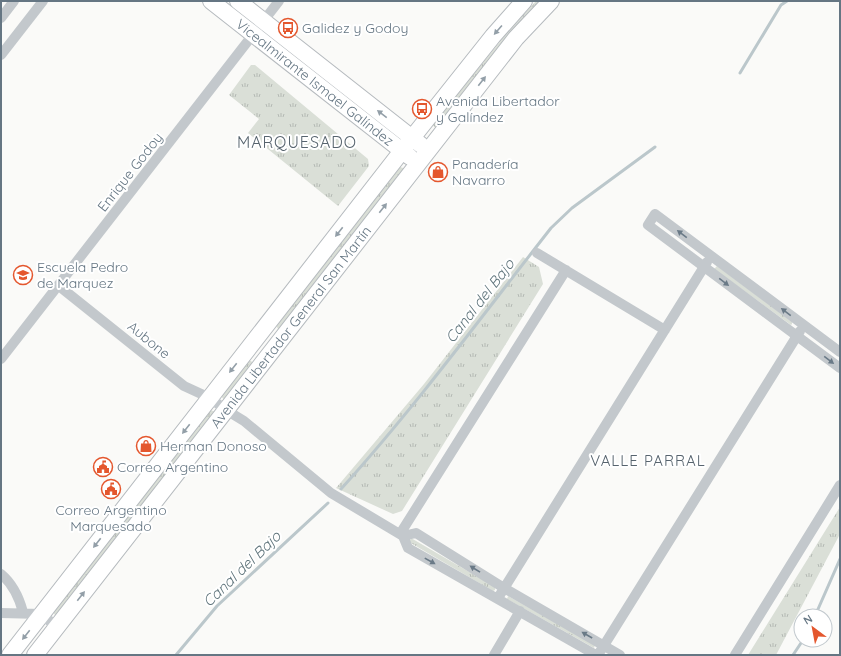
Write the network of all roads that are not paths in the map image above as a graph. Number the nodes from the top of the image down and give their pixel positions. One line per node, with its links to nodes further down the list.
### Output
1 (14, 1): 8 (street)
2 (43, 1): 11 (street)
3 (211, 1): 10 (main road, Vicealmirante Ismael Galíndez)
4 (238, 1): 9 (main road, Vicealmirante Ismael Galíndez)
5 (279, 1): 9 (street, Enrique Godoy)
6 (524, 1): 12 (main road, Avenida Libertador General San Martín, one-way to 12)
7 (551, 1): 14 (main road, Avenida Libertador General San Martín, one-way to 7)
8 (1, 18)
9 (264, 21): 10 (street, Enrique Godoy); 12 (main road, Vicealmirante Ismael Galíndez, one-way to 9)
10 (254, 34): 13 (main road, Vicealmirante Ismael Galíndez); 20 (street, Enrique Godoy)
11 (1, 55)
12 (412, 138): 13 (main road, Avenida Libertador General San Martín); 14 (main road, Vicealmirante Ismael Galíndez)
13 (402, 151): 15 (main road, Vicealmirante Ismael Galíndez); 22 (main road, Avenida Libertador General San Martín, one-way to 22)
14 (428, 151): 15 (main road, Avenida Libertador General San Martín)
15 (418, 164): 25 (main road, Avenida Libertador General San Martín, one-way to 15)
16 (537, 253): 19 (street)
17 (711, 256): 18 (street); 18 (street, one-way to 18); 21 (street, one-way to 17)
18 (704, 267): 23 (street); 24 (street, one-way to 24)
19 (566, 270): 23 (street); 34 (street)
20 (59, 286): 28 (street, Enrique Godoy); 31 (street, Aubone)
21 (804, 325): 24 (street); 27 (street)
22 (266, 326): 25 (main road); 26 (main road, Avenida Libertador General San Martín)
23 (665, 330): 36 (street)
24 (797, 336): 30 (street, one-way to 30); 43 (street)
25 (282, 338): 29 (main road, Avenida Libertador General San Martín)
26 (248, 349): 29 (main road); 31 (main road, Avenida Libertador General San Martín, one-way to 31)
27 (840, 352)
28 (1, 359)
29 (264, 361): 32 (main road, Avenida Libertador General San Martín)
30 (840, 368)
31 (210, 398): 32 (street, Aubone); 41 (main road, Avenida Libertador General San Martín, one-way to 41)
32 (226, 410): 34 (street, Aubone); 42 (main road, Avenida Libertador General San Martín, one-way to 32)
33 (840, 485): 49 (street)
34 (401, 535): 36 (street, one-way to 34); 37 (street, one-way to 37)
35 (1, 574): 40 (street)
36 (504, 588): 37 (street); 43 (street, one-way to 36)
37 (498, 598): 38 (street)
38 (520, 611): 46 (street); 47 (street)
39 (1, 612): 40 (street)
40 (23, 612): 41 (street)
41 (41, 614): 42 (street); 44 (main road, Avenida Libertador General San Martín, one-way to 44)
42 (57, 627): 45 (main road, Avenida Libertador General San Martín)
43 (604, 646): 47 (street); 48 (street)
44 (10, 655)
45 (35, 655)
46 (494, 655)
47 (597, 655)
48 (620, 655)
49 (735, 655)

